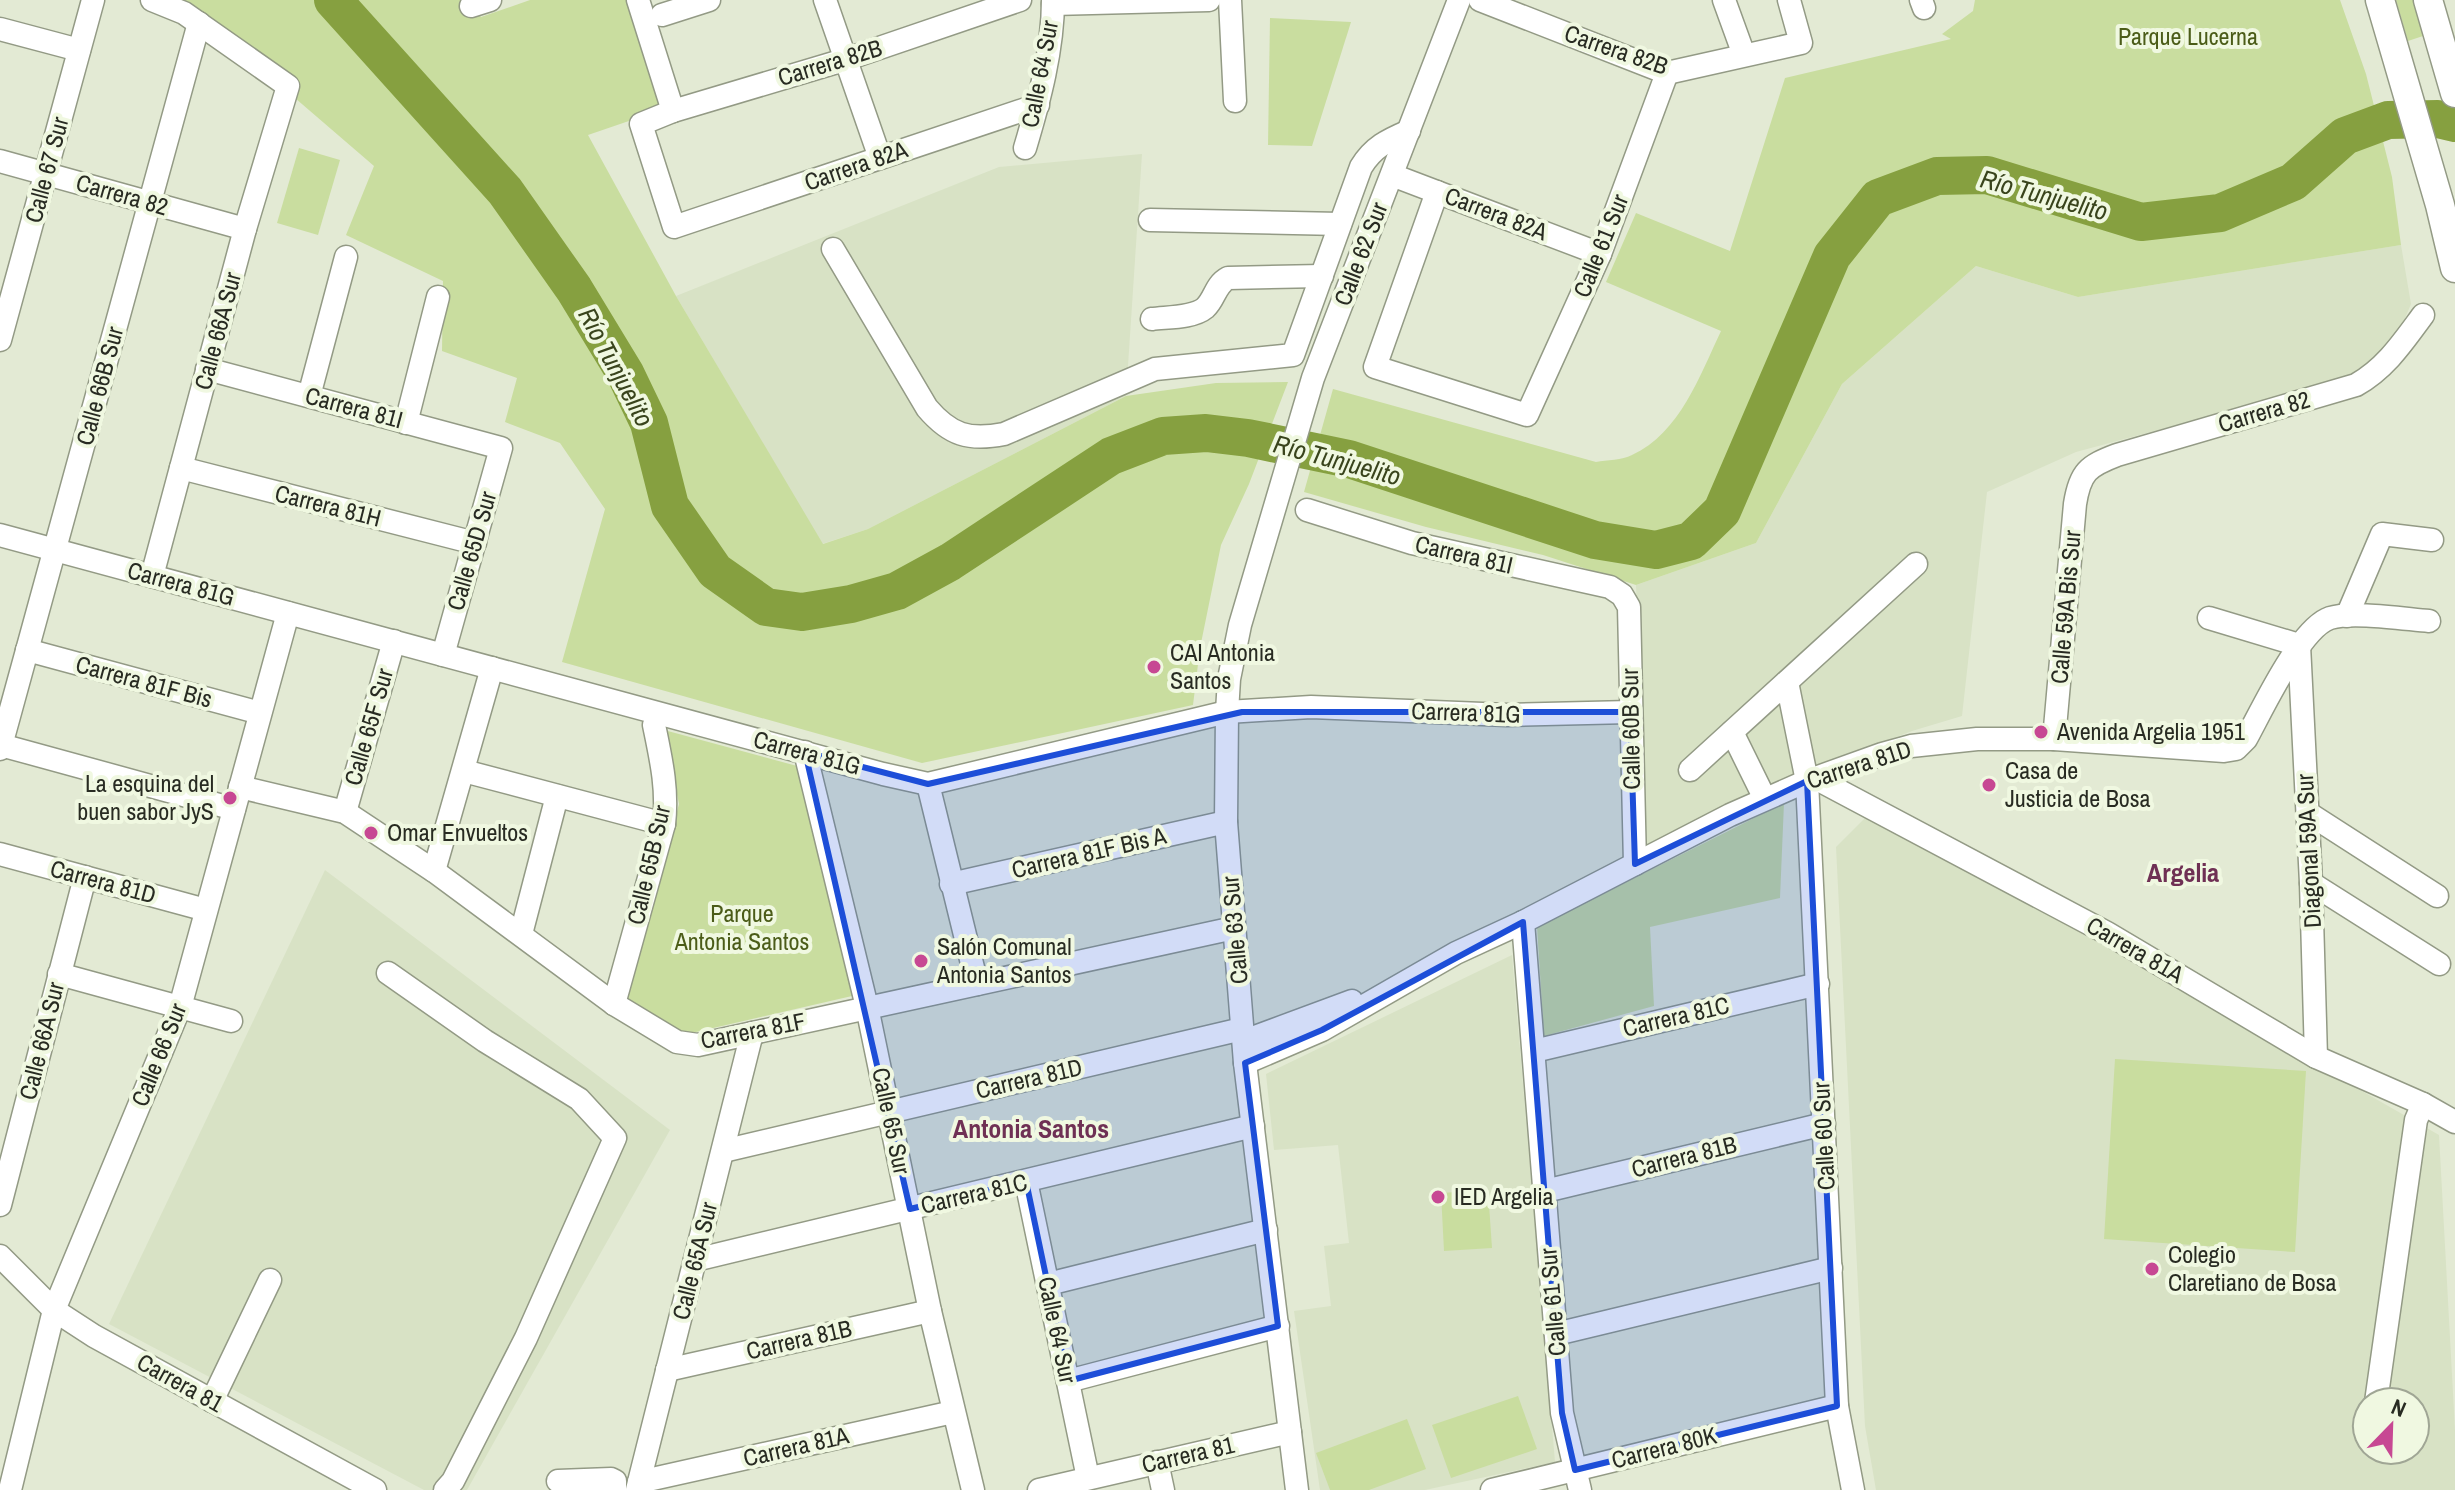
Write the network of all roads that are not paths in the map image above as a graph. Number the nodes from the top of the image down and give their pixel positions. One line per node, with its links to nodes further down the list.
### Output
1 (93, 0): 20 (street, Calle 67 Sur)
2 (152, 0): 18 (street)
3 (638, 0): 27 (street)
4 (709, 0): 17 (street)
5 (825, 0): 22 (street)
6 (1020, 0): 22 (street, Carrera 82B)
7 (1177, 0): 8 (street); 16 (street)
8 (1209, 0)
9 (1230, 0): 25 (street)
10 (1459, 0): 28 (street, Calle 62 Sur)
11 (1480, 0): 23 (street, Carrera 82B)
12 (1724, 0): 21 (street)
13 (1789, 0): 21 (street, Carrera 82B)
14 (2380, 0): 43 (main road)
15 (2428, 0): 24 (main road)
16 (1053, 2): 26 (street, Calle 64 Sur)
17 (662, 15)
18 (199, 23): 35 (street, Calle 66B Sur); 39 (street, Calle 66A Sur)
19 (0, 29): 20 (street)
20 (79, 50): 32 (street, Calle 67 Sur)
21 (1744, 55): 23 (street, Carrera 82B)
22 (844, 60): 27 (street, Carrera 82B); 30 (street)
23 (1667, 73): 41 (street, Calle 61 Sur)
24 (2455, 93)
25 (1235, 101)
26 (1038, 105): 29 (street, Calle 64 Sur); 30 (street, Carrera 82A)
27 (673, 111): 38 (street, Carrera 82B)
28 (1409, 131): 33 (street, Calle 62 Sur); 37 (street, Calle 62 Sur)
29 (1025, 148)
30 (880, 158): 38 (street, Carrera 82A)
31 (0, 161): 32 (street, Carrera 82)
32 (46, 173): 35 (street, Carrera 82); 48 (street, Calle 67 Sur)
33 (1392, 175): 34 (street, Carrera 82A); 50 (street, Calle 62 Sur)
34 (1437, 192): 41 (street, Carrera 82A); 41 (street, Calle 61 Sur)
35 (150, 203): 39 (street, Carrera 82); 60 (street, Calle 66B Sur)
36 (1150, 220): 37 (street)
37 (1340, 224): 44 (street, Calle 62 Sur)
38 (674, 227)
39 (245, 229): 49 (street, Calle 66A Sur)
40 (833, 249): 44 (street, Calle 62 Sur)
41 (1600, 254)
42 (346, 257): 51 (street)
43 (2455, 268)
44 (1322, 276): 47 (street)
45 (438, 297): 52 (street)
46 (2423, 315): 55 (street, Carrera 82)
47 (1152, 319)
48 (0, 340)
49 (207, 369): 51 (street, Carrera 81I); 54 (street, Calle 66A Sur)
50 (1313, 378): 74 (street, Calle 63 Sur)
51 (309, 396): 52 (street, Carrera 81I)
52 (406, 423): 53 (street, Carrera 81I)
53 (501, 448): 59 (street, Calle 65D Sur)
54 (181, 468): 59 (street, Carrera 81H); 62 (street, Calle 66A Sur)
55 (2082, 476): 79 (street, Calle 59A Bis Sur)
56 (1307, 510): 63 (street, Carrera 81I)
57 (0, 535): 60 (street, Carrera 81G)
58 (2432, 540): 65 (street)
59 (475, 543): 71 (street, Calle 65D Sur)
60 (55, 550): 62 (street, Carrera 81G); 70 (street, Calle 66B Sur)
61 (1916, 564): 73 (street)
62 (152, 576): 64 (street, Carrera 81G)
63 (1622, 595): 75 (street, Calle 60B Sur)
64 (288, 613): 69 (street, Carrera 81G); 76 (street, Calle 66 Sur)
65 (2347, 616): 67 (street); 68 (street)
66 (2209, 618): 68 (street)
67 (2429, 621)
68 (2303, 640): 79 (street, Carrera 81D); 90 (street, Diagonal 59A Sur)
69 (394, 641): 71 (street, Carrera 81G); 89 (street, Calle 65F Sur)
70 (27, 650): 76 (street, Carrera 81F Bis); 80 (street, Calle 66B Sur)
71 (443, 655): 72 (street, Carrera 81G)
72 (492, 668): 81 (street, Carrera 81G); 83 (street)
73 (1787, 682): 78 (street); 84 (street, Calle 60 Sur)
74 (1227, 712): 75 (street, Carrera 81G); 85 (street, Carrera 81G); 91 (street, Calle 63 Sur)
75 (1630, 712): 94 (street, Calle 60B Sur)
76 (260, 713): 87 (street, Calle 66 Sur)
77 (654, 725): 92 (street, Calle 65B Sur)
78 (1732, 732): 82 (street); 88 (street)
79 (2054, 739): 84 (street, Carrera 81D)
80 (1, 747): 87 (street, Carrera 81F)
81 (805, 752): 85 (street, Carrera 81G); 111 (street, Calle 65 Sur)
82 (1690, 770)
83 (464, 771): 86 (street); 95 (street)
84 (1811, 779): 88 (street, Carrera 81D); 108 (street, Calle 60 Sur); 116 (street, Carrera 81A)
85 (928, 784): 98 (street)
86 (557, 796): 92 (street); 103 (street)
87 (237, 798): 89 (street, Carrera 81F); 100 (street, Calle 66 Sur)
88 (1765, 799): 94 (street, Carrera 81D)
89 (345, 812): 95 (street, Carrera 81F)
90 (2308, 813): 97 (street, Diagonal 59A Sur); 99 (street)
91 (1226, 822): 98 (street, Carrera 81F Bis A); 102 (street, Calle 63 Sur)
92 (664, 824): 109 (street, Calle 65B Sur)
93 (0, 854): 96 (street, Carrera 81D)
94 (1635, 864): 101 (street, Carrera 81D)
95 (434, 871): 103 (street, Carrera 81F)
96 (85, 877): 100 (street, Carrera 81D); 106 (street, Calle 66A Sur)
97 (2311, 883): 104 (street); 116 (street, Diagonal 59A Sur)
98 (951, 884): 107 (street)
99 (2437, 896)
100 (206, 910): 110 (street, Calle 66 Sur)
101 (1523, 922): 114 (street, Carrera 81D); 115 (street, Calle 61 Sur)
102 (1234, 928): 107 (street, Carrera 81F); 114 (street, Calle 63 Sur)
103 (521, 934): 109 (street, Carrera 81F)
104 (2439, 964)
105 (388, 973): 151 (street)
106 (59, 974): 110 (street); 125 (street, Calle 66A Sur)
107 (977, 984): 111 (street, Carrera 81F)
108 (1818, 984): 115 (street, Carrera 81C); 120 (street, Calle 60 Sur)
109 (614, 1004): 113 (street, Carrera 81F)
110 (180, 1007): 112 (street); 133 (street, Calle 66 Sur)
111 (867, 1007): 113 (street, Carrera 81F); 118 (street, Calle 65 Sur)
112 (231, 1021)
113 (752, 1033): 122 (street, Calle 65A Sur)
114 (1244, 1044): 118 (street, Carrera 81D); 121 (street, Calle 63 Sur)
115 (1534, 1051): 124 (street, Calle 61 Sur)
116 (2316, 1057): 117 (street, Carrera 81A)
117 (2423, 1104): 119 (street, Carrera 81A); 139 (street)
118 (889, 1111): 122 (street, Carrera 81D); 126 (street, Calle 65 Sur)
119 (2455, 1122)
120 (1824, 1124): 124 (street, Carrera 81B); 130 (street, Calle 60 Sur)
121 (1253, 1126): 123 (street, Carrera 81C); 127 (street, Calle 63 Sur)
122 (723, 1151): 128 (street, Calle 65A Sur)
123 (1026, 1181): 126 (street, Carrera 81C); 132 (street, Calle 64 Sur)
124 (1545, 1191): 136 (street, Calle 61 Sur)
125 (0, 1205)
126 (910, 1209): 128 (street, Carrera 81C); 134 (street, Calle 65 Sur)
127 (1266, 1230): 132 (street); 135 (street, Calle 63 Sur)
128 (695, 1260): 137 (street, Calle 65A Sur)
129 (4, 1263): 133 (street, Carrera 81)
130 (1831, 1268): 136 (street); 141 (street, Calle 60 Sur)
131 (270, 1280): 140 (street)
132 (1048, 1284): 138 (street, Calle 64 Sur)
133 (54, 1310): 140 (street, Carrera 81); 149 (street, Calle 66 Sur)
134 (930, 1311): 137 (street, Carrera 81B); 142 (street, Calle 65 Sur)
135 (1278, 1326): 138 (street); 143 (street, Calle 63 Sur)
136 (1556, 1334): 146 (street, Calle 61 Sur)
137 (667, 1370): 148 (street, Calle 65A Sur)
138 (1068, 1381): 145 (street, Calle 64 Sur)
139 (2378, 1386)
140 (212, 1401): 150 (street, Carrera 81)
141 (1837, 1406): 146 (street, Carrera 80K); 158 (street, Calle 60 Sur)
142 (953, 1412): 148 (street, Carrera 81A); 153 (street, Calle 65 Sur)
143 (1290, 1432): 144 (street, Carrera 81); 156 (street, Calle 63 Sur)
144 (1157, 1462): 145 (street, Carrera 81); 155 (street)
145 (1088, 1478): 154 (street, Carrera 81)
146 (1577, 1480): 157 (street, Carrera 80K)
147 (558, 1481): 152 (street)
148 (638, 1486)
149 (18, 1487)
150 (375, 1490)
151 (445, 1490)
152 (615, 1490)
153 (973, 1490)
154 (1039, 1490)
155 (1163, 1490)
156 (1297, 1490)
157 (1492, 1490)
158 (1853, 1490)

